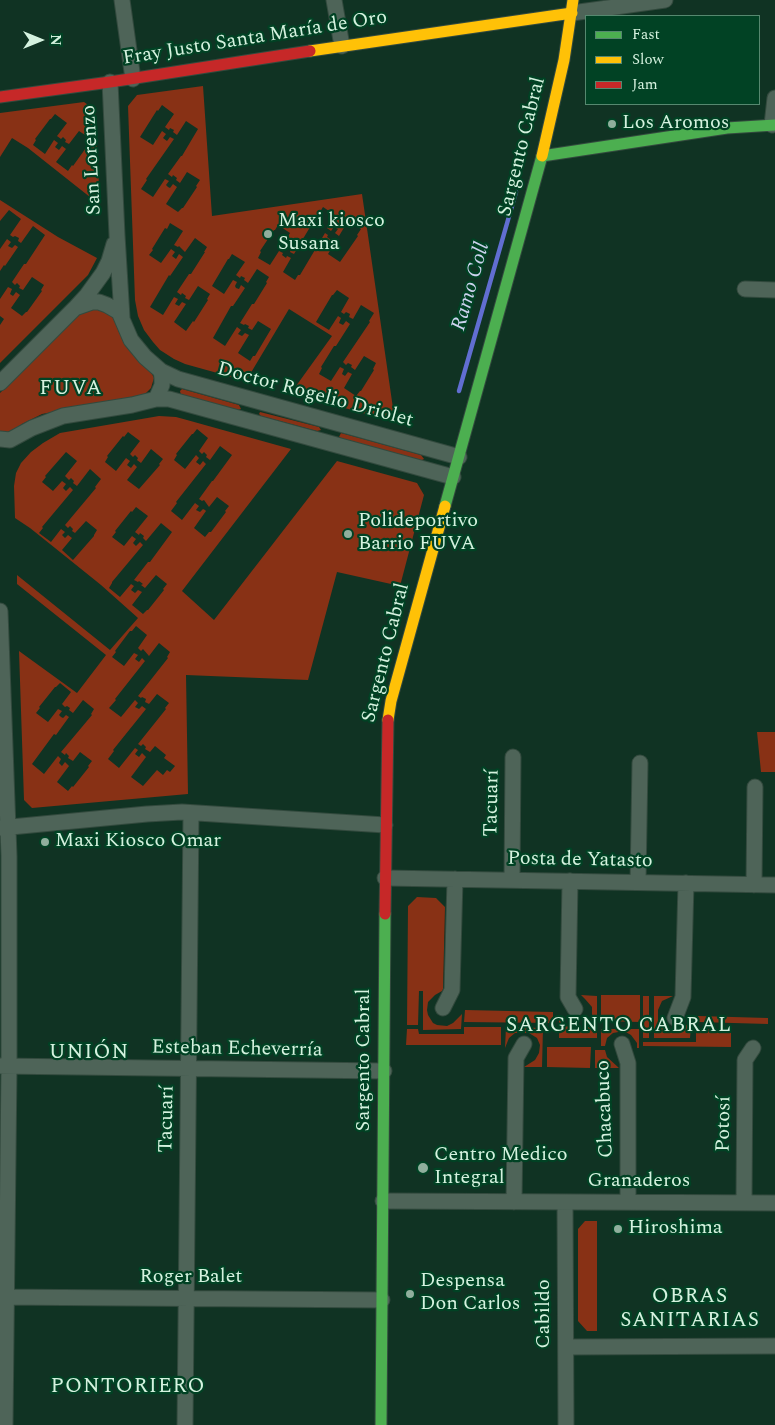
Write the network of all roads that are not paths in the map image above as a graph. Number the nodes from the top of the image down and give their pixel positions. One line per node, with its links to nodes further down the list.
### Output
1 (122, 0): 6 (street)
2 (334, 0): 5 (street)
3 (665, 0): 4 (street, Fray Justo Santa María de Oro)
4 (573, 6): 5 (main road, Fray Justo Santa María de Oro); 11 (main road, Sargento Cabral)
5 (342, 46): 6 (main road, Fray Justo Santa María de Oro)
6 (133, 79): 7 (main road, Fray Justo Santa María de Oro)
7 (110, 82): 8 (main road, Fray Justo Santa María de Oro); 12 (street, San Lorenzo)
8 (0, 97)
9 (775, 98): 10 (street)
10 (773, 125): 11 (main road)
11 (542, 156): 23 (main road, Sargento Cabral)
12 (117, 235): 15 (street, San Lorenzo); 16 (street, San Lorenzo)
13 (745, 289): 14 (street)
14 (775, 290)
15 (75, 308): 16 (street); 18 (street, San Lorenzo)
16 (122, 317): 17 (street, San Lorenzo)
17 (161, 371): 19 (street); 20 (street, Doctor Rogelio Driolet)
18 (0, 383)
19 (156, 399): 21 (street); 22 (street, Doctor Rogelio Driolet)
20 (333, 422): 22 (street); 23 (street, Doctor Rogelio Driolet)
21 (3, 443)
22 (328, 443): 24 (street, Doctor Rogelio Driolet)
23 (459, 457): 24 (main road, Sargento Cabral)
24 (453, 477): 30 (main road, Sargento Cabral)
25 (0, 611): 31 (street)
26 (513, 757): 34 (street, Tacuarí)
27 (640, 764): 36 (street)
28 (755, 788): 38 (street)
29 (191, 812): 30 (street); 31 (street); 47 (street, Tacuarí)
30 (385, 824): 32 (main road, Sargento Cabral)
31 (4, 828): 46 (street)
32 (385, 878): 33 (street, Posta de Yatasto); 48 (main road, Sargento Cabral)
33 (455, 879): 34 (street, Posta de Yatasto); 40 (street)
34 (512, 880): 35 (street, Posta de Yatasto)
35 (570, 881): 36 (street, Posta de Yatasto); 41 (street)
36 (638, 882): 37 (street, Posta de Yatasto)
37 (686, 883): 38 (street, Posta de Yatasto); 42 (street)
38 (754, 884): 39 (street, Posta de Yatasto)
39 (775, 885)
40 (443, 1008)
41 (575, 1009)
42 (675, 1018)
43 (524, 1044): 50 (street)
44 (622, 1044): 52 (street, Chacabuco)
45 (753, 1048): 53 (street, Potosí)
46 (5, 1066): 47 (street, Esteban Echeverría); 55 (street)
47 (189, 1069): 48 (street, Esteban Echeverría); 56 (street, Tacuarí)
48 (384, 1071): 49 (main road, Sargento Cabral)
49 (383, 1201): 50 (street, Granaderos); 57 (main road, Sargento Cabral)
50 (514, 1202): 51 (street, Granaderos)
51 (565, 1202): 52 (street, Granaderos); 59 (street, Cabildo)
52 (628, 1202): 53 (street, Granaderos)
53 (744, 1202): 54 (street, Granaderos)
54 (775, 1203)
55 (3, 1297): 56 (street, Roger Balet); 60 (street)
56 (187, 1298): 57 (street, Roger Balet); 61 (street, Tacuarí)
57 (382, 1300): 62 (main road, Sargento Cabral)
58 (775, 1346): 59 (street)
59 (566, 1347): 63 (street, Cabildo)
60 (5, 1425)
61 (186, 1425)
62 (381, 1425)
63 (566, 1425)

